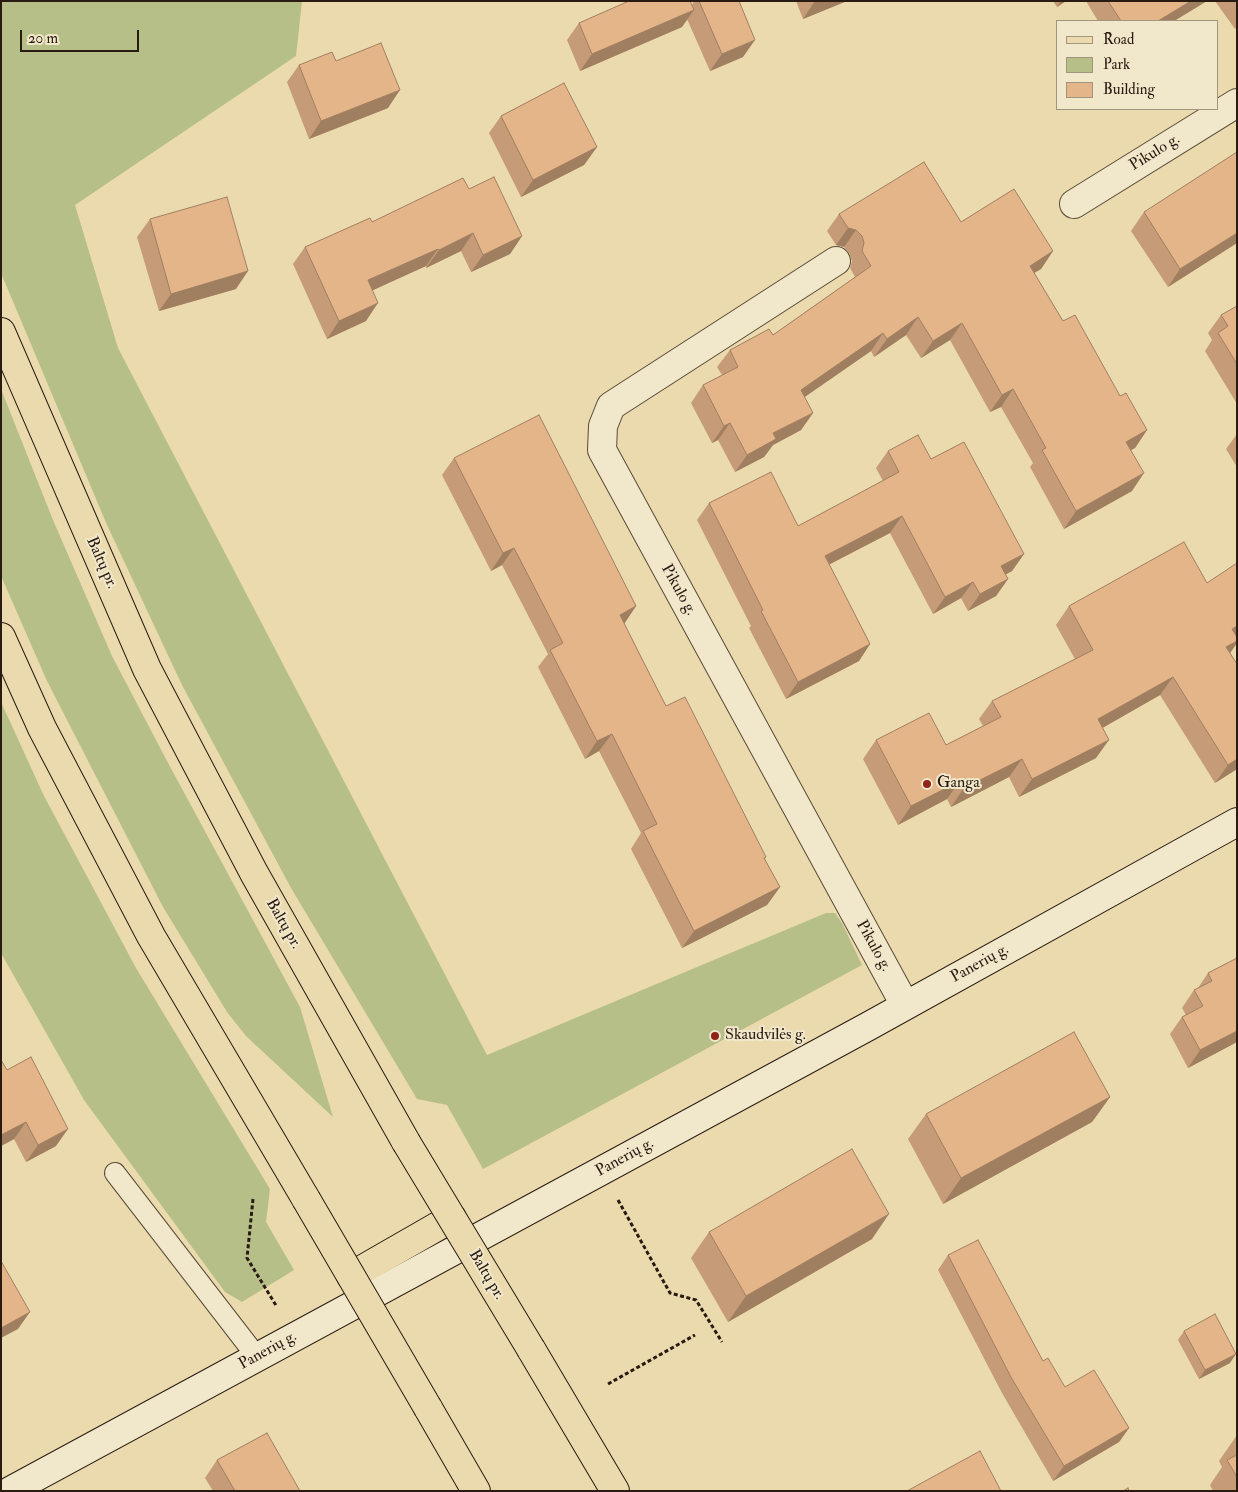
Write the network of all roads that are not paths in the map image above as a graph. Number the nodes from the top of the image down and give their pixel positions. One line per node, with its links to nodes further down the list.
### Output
1 (1237, 103): 2 (main road, Pikulo g.)
2 (1074, 204)
3 (836, 261): 7 (main road, Pikulo g.)
4 (1, 332): 9 (main road, Baltų pr., bridge)
5 (1, 637): 10 (main road, bridge)
6 (1237, 822): 7 (main road, Panerių g.)
7 (906, 1005): 11 (main road, Panerių g.)
8 (115, 1173): 11 (lane)
9 (452, 1218): 10 (main road); 14 (main road, Baltų pr., bridge)
10 (351, 1276): 13 (main road, bridge)
11 (257, 1357): 12 (main road, Panerių g.)
12 (10, 1491)
13 (476, 1491)
14 (615, 1491)

